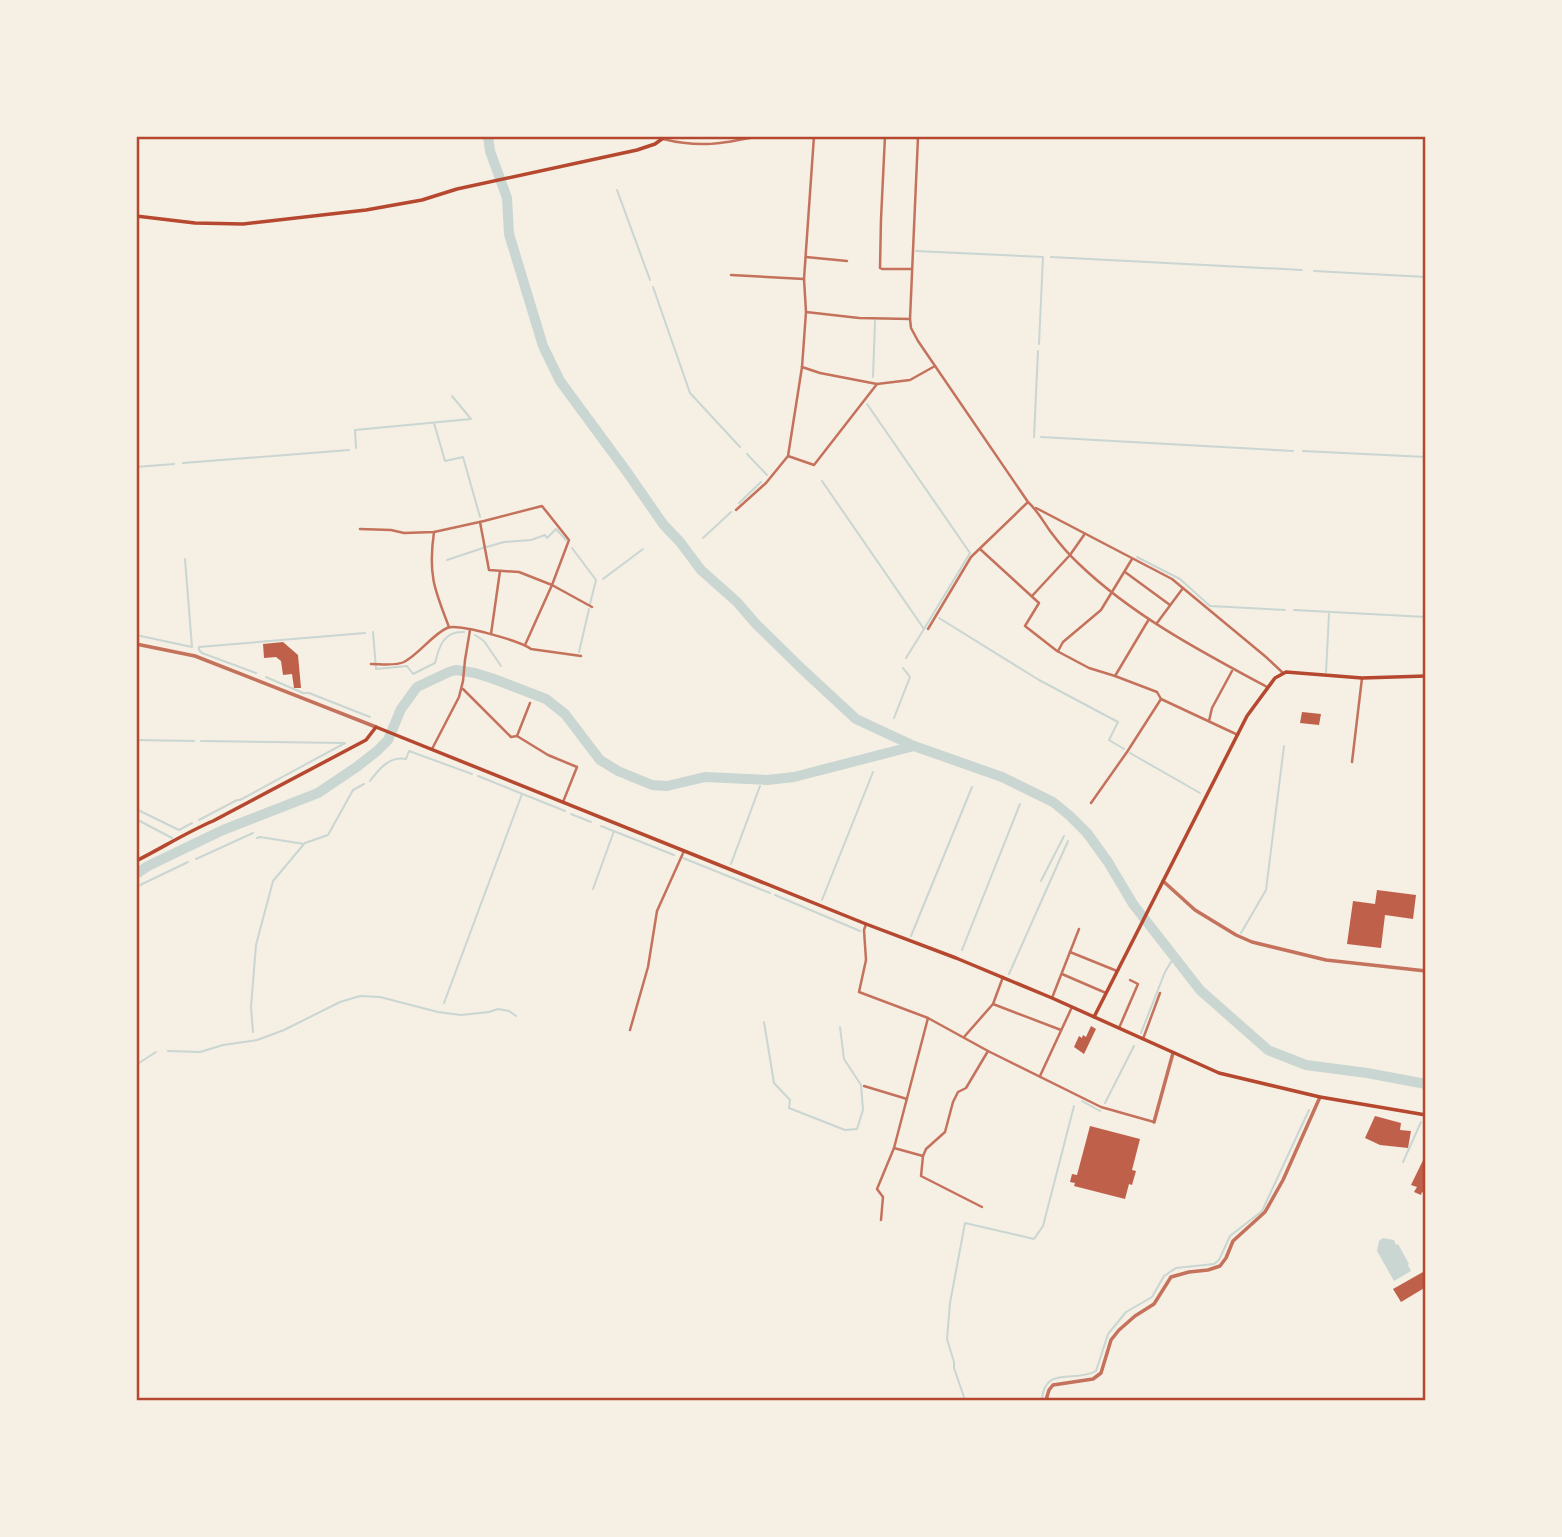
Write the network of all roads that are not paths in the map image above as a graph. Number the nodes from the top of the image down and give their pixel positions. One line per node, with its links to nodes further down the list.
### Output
1 (702, 136): 7 (street)
2 (759, 136): 7 (street)
3 (814, 136): 9 (street)
4 (885, 136): 11 (street)
5 (917, 136): 11 (street)
6 (664, 138): 7 (street); 8 (main road)
7 (701, 145)
8 (136, 216)
9 (806, 257): 10 (street); 13 (street)
10 (846, 261)
11 (911, 269): 15 (street)
12 (732, 275): 13 (street)
13 (804, 279): 14 (street)
14 (806, 312): 15 (street); 17 (street)
15 (910, 319): 16 (street)
16 (935, 366): 18 (street); 20 (street)
17 (802, 368): 18 (street); 19 (street)
18 (877, 384): 19 (street)
19 (788, 456): 22 (street)
20 (1028, 502): 21 (street); 27 (street)
21 (1033, 507): 26 (street); 28 (street)
22 (736, 510)
23 (480, 522): 25 (street); 30 (street); 32 (street)
24 (360, 529): 25 (street)
25 (434, 532): 40 (street)
26 (1085, 534): 28 (street); 29 (street)
27 (980, 549): 35 (street); 41 (street)
28 (1070, 555): 34 (street); 35 (street)
29 (1132, 559): 31 (street); 33 (street)
30 (500, 571): 32 (street); 43 (street)
31 (1124, 572): 34 (street); 36 (street)
32 (552, 585): 37 (street); 45 (street)
33 (1183, 588): 36 (street); 50 (street)
34 (1112, 592): 38 (street); 46 (street)
35 (1032, 596): 46 (street)
36 (1170, 605): 39 (street)
37 (592, 607)
38 (1149, 619): 39 (street); 51 (street)
39 (1157, 623): 49 (street)
40 (449, 627): 42 (street); 48 (street)
41 (928, 629)
42 (470, 630): 43 (street); 55 (street)
43 (491, 634): 45 (street)
44 (136, 644): 59 (street)
45 (525, 645): 47 (street)
46 (1057, 651): 51 (street)
47 (581, 656)
48 (371, 664)
49 (1233, 669): 54 (street); 58 (street)
50 (1283, 673): 53 (main road); 54 (main road)
51 (1115, 676): 56 (street)
52 (1426, 676): 53 (main road)
53 (1362, 678): 63 (street)
54 (1267, 687): 60 (main road)
55 (461, 688): 61 (street); 62 (street)
56 (1161, 699): 58 (street); 65 (street)
57 (530, 703): 61 (street)
58 (1209, 721): 60 (street)
59 (376, 727): 62 (main road); 67 (main road)
60 (1238, 735): 68 (main road)
61 (517, 736): 64 (street)
62 (431, 750): 64 (main road)
63 (1352, 762)
64 (563, 802): 66 (main road)
65 (1091, 803)
66 (684, 850): 69 (main road); 85 (street)
67 (136, 861)
68 (1163, 881): 72 (main road); 73 (street)
69 (866, 923): 75 (main road); 83 (street)
70 (1079, 929): 71 (street)
71 (1070, 953): 72 (street); 74 (street)
72 (1117, 971): 77 (main road)
73 (1426, 971)
74 (1062, 974): 77 (street); 79 (street)
75 (1003, 977): 79 (main road); 80 (street)
76 (1130, 980): 84 (street)
77 (1106, 993): 82 (main road)
78 (1160, 993): 88 (street)
79 (1052, 998): 81 (main road)
80 (993, 1004): 86 (street); 87 (street)
81 (1072, 1007): 82 (main road); 86 (street)
82 (1094, 1017): 84 (main road)
83 (928, 1018): 87 (street); 94 (street)
84 (1119, 1028): 88 (main road)
85 (630, 1030)
86 (1060, 1030): 91 (street)
87 (964, 1037): 89 (street)
88 (1143, 1039): 90 (main road)
89 (988, 1051): 91 (street); 98 (street)
90 (1173, 1052): 93 (main road); 96 (street)
91 (1040, 1076): 96 (street)
92 (864, 1086): 94 (street)
93 (1320, 1097): 95 (main road); 101 (street)
94 (907, 1099): 97 (street)
95 (1426, 1115)
96 (1154, 1122)
97 (894, 1148): 98 (street); 100 (street)
98 (923, 1156): 99 (street)
99 (982, 1207)
100 (881, 1220)
101 (1046, 1401)

